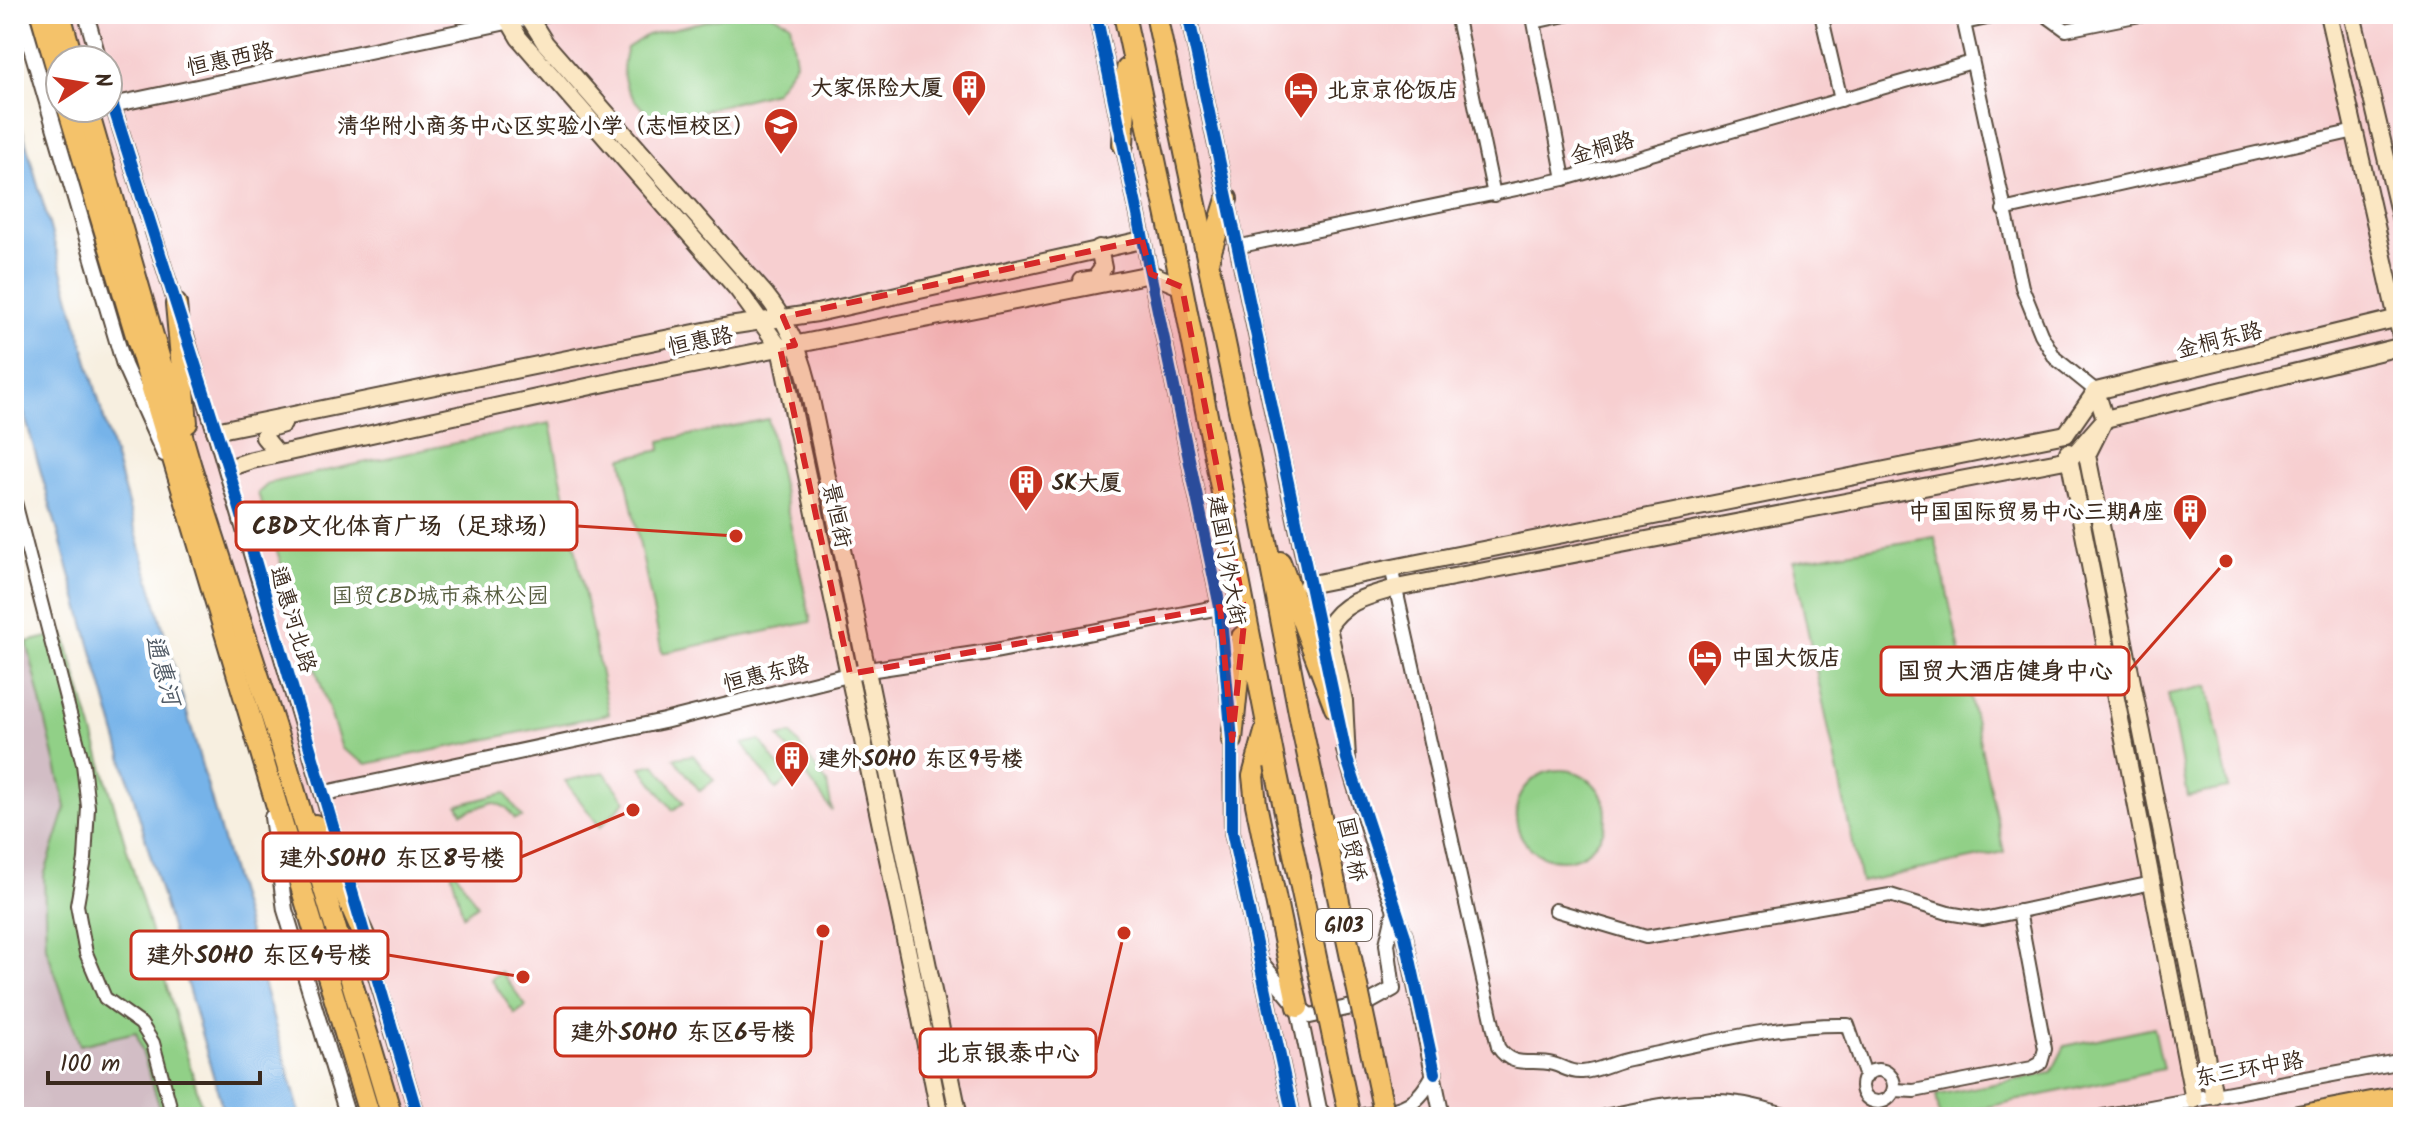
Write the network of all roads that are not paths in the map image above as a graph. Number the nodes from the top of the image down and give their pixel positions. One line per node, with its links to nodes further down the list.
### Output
1 (21, 14): 58 (street)
2 (41, 14): 20 (highway)
3 (60, 14): 21 (highway)
4 (86, 14): 22 (street)
5 (1096, 14): 30 (street, 建国门外大街)
6 (1124, 14): 19 (highway, 建国门外大街 / G103)
7 (1156, 14): 39 (highway, 建国门外大街 / G103)
8 (1188, 14): 33 (street)
9 (1456, 14): 32 (street)
10 (1570, 14): 31 (street)
11 (1821, 14): 25 (street)
12 (2006, 14): 23 (street)
13 (2044, 14): 14 (street)
14 (2145, 14)
15 (2328, 14): 29 (main road)
16 (2352, 14): 35 (main road)
17 (533, 15): 18 (street, 恒惠西路); 44 (main road, 景恒街)
18 (506, 18): 24 (street, 恒惠西路); 46 (main road, 景恒街)
19 (1129, 37): 30 (highway); 41 (highway, 建国门外大街 / G103)
20 (50, 44)
21 (68, 44)
22 (94, 44)
23 (1972, 62): 25 (street, 金桐路); 34 (street)
24 (124, 95)
25 (1841, 100): 31 (street, 金桐路)
26 (73, 124): 58 (highway)
27 (91, 124): 56 (highway)
28 (118, 124): 42 (street, 通惠河北路)
29 (2355, 131): 34 (street); 45 (main road)
30 (1123, 144): 36 (street, 建国门外大街)
31 (1564, 179): 32 (street, 金桐路)
32 (1494, 195): 37 (street, 金桐路)
33 (1227, 199): 37 (street); 39 (highway)
34 (2003, 210): 49 (street)
35 (2403, 229)
36 (1142, 240): 38 (main road, 恒惠路); 40 (street, 建国门外大街)
37 (1236, 247): 62 (street)
38 (1099, 248): 43 (main road); 44 (main road, 恒惠路)
39 (1207, 264): 60 (highway, 建国门外大街 / G103)
40 (1151, 274): 41 (main road); 43 (main road, 恒惠路); 64 (street, 建国门外大街)
41 (1182, 287): 65 (highway, 建国门外大街 / G103)
42 (176, 304): 52 (street, 通惠河北路); 56 (highway)
43 (976, 308): 47 (main road, 恒惠路)
44 (783, 317): 46 (main road, 恒惠路); 47 (main road, 景恒街)
45 (2400, 318): 48 (main road); 49 (main road, 金桐东路)
46 (763, 321): 47 (main road, 景恒街); 50 (main road, 恒惠路)
47 (787, 346): 54 (main road, 恒惠路); 66 (main road, 景恒街); 67 (main road, 景恒街)
48 (2403, 346): 51 (main road)
49 (2096, 391): 51 (main road); 53 (main road)
50 (346, 407): 52 (main road, 恒惠路); 54 (main road)
51 (2105, 419): 55 (main road); 90 (main road)
52 (215, 431): 57 (street, 通惠河北路)
53 (2066, 434): 55 (main road); 61 (main road)
54 (278, 454): 57 (main road, 恒惠路)
55 (2070, 459): 63 (main road); 77 (main road)
56 (191, 467): 72 (highway)
57 (228, 468): 75 (street, 通惠河北路)
58 (180, 490): 74 (highway)
59 (14, 498): 93 (street)
60 (1260, 510): 68 (highway); 70 (highway, 建国门外大街 / G103)
61 (1391, 567): 62 (main road); 63 (street)
62 (1307, 585): 68 (street)
63 (1396, 588): 73 (main road); 87 (street)
64 (1220, 607): 66 (street, 恒惠东路); 71 (street, 建国门外大街)
65 (1245, 613): 69 (highway, 建国门外大街 / G103); 71 (highway)
66 (868, 670): 67 (street, 恒惠东路); 99 (main road, 景恒街)
67 (850, 674): 75 (street, 恒惠东路); 98 (main road, 景恒街)
68 (1335, 708): 73 (street)
69 (1267, 725): 83 (highway); 88 (highway, 建国门外大街 / G103, bridge)
70 (1303, 733): 84 (highway, 国贸桥 / G103, bridge)
71 (1232, 740): 82 (street, 建国门外大街)
72 (283, 752): 76 (highway); 81 (highway)
73 (1347, 759): 78 (street)
74 (266, 769): 76 (highway); 94 (street)
75 (325, 793): 81 (street, 通惠河北路)
76 (309, 876): 95 (highway); 96 (highway)
77 (2152, 883): 80 (street); 92 (main road)
78 (1395, 910): 83 (street); 86 (street)
79 (1555, 910): 80 (street)
80 (2019, 911): 89 (street)
81 (365, 938): 97 (street, 通惠河北路)
82 (1261, 962): 83 (street); 100 (street, 建国门外大街)
83 (1298, 1007): 101 (street)
84 (1374, 1058): 105 (highway, 国贸桥 / G103, bridge); 106 (highway, bridge)
85 (2403, 1061): 90 (street, 东三环中路)
86 (1435, 1073): 104 (street); 107 (street)
87 (1866, 1077): 89 (street); 89 (street)
88 (1343, 1088): 102 (highway, bridge); 103 (highway, G103, bridge)
89 (1894, 1090)
90 (2214, 1096): 92 (street, 东三环中路)
91 (2403, 1096): 111 (highway)
92 (2191, 1106): 110 (street, 东三环中路)
93 (173, 1117)
94 (348, 1117)
95 (370, 1117)
96 (392, 1117)
97 (418, 1117)
98 (940, 1117)
99 (959, 1117)
100 (1293, 1117)
101 (1326, 1117)
102 (1343, 1117)
103 (1350, 1117)
104 (1358, 1117)
105 (1385, 1117)
106 (1399, 1117)
107 (1442, 1117)
108 (1604, 1117): 109 (street)
109 (1793, 1117)
110 (2102, 1117)
111 (2293, 1117)

